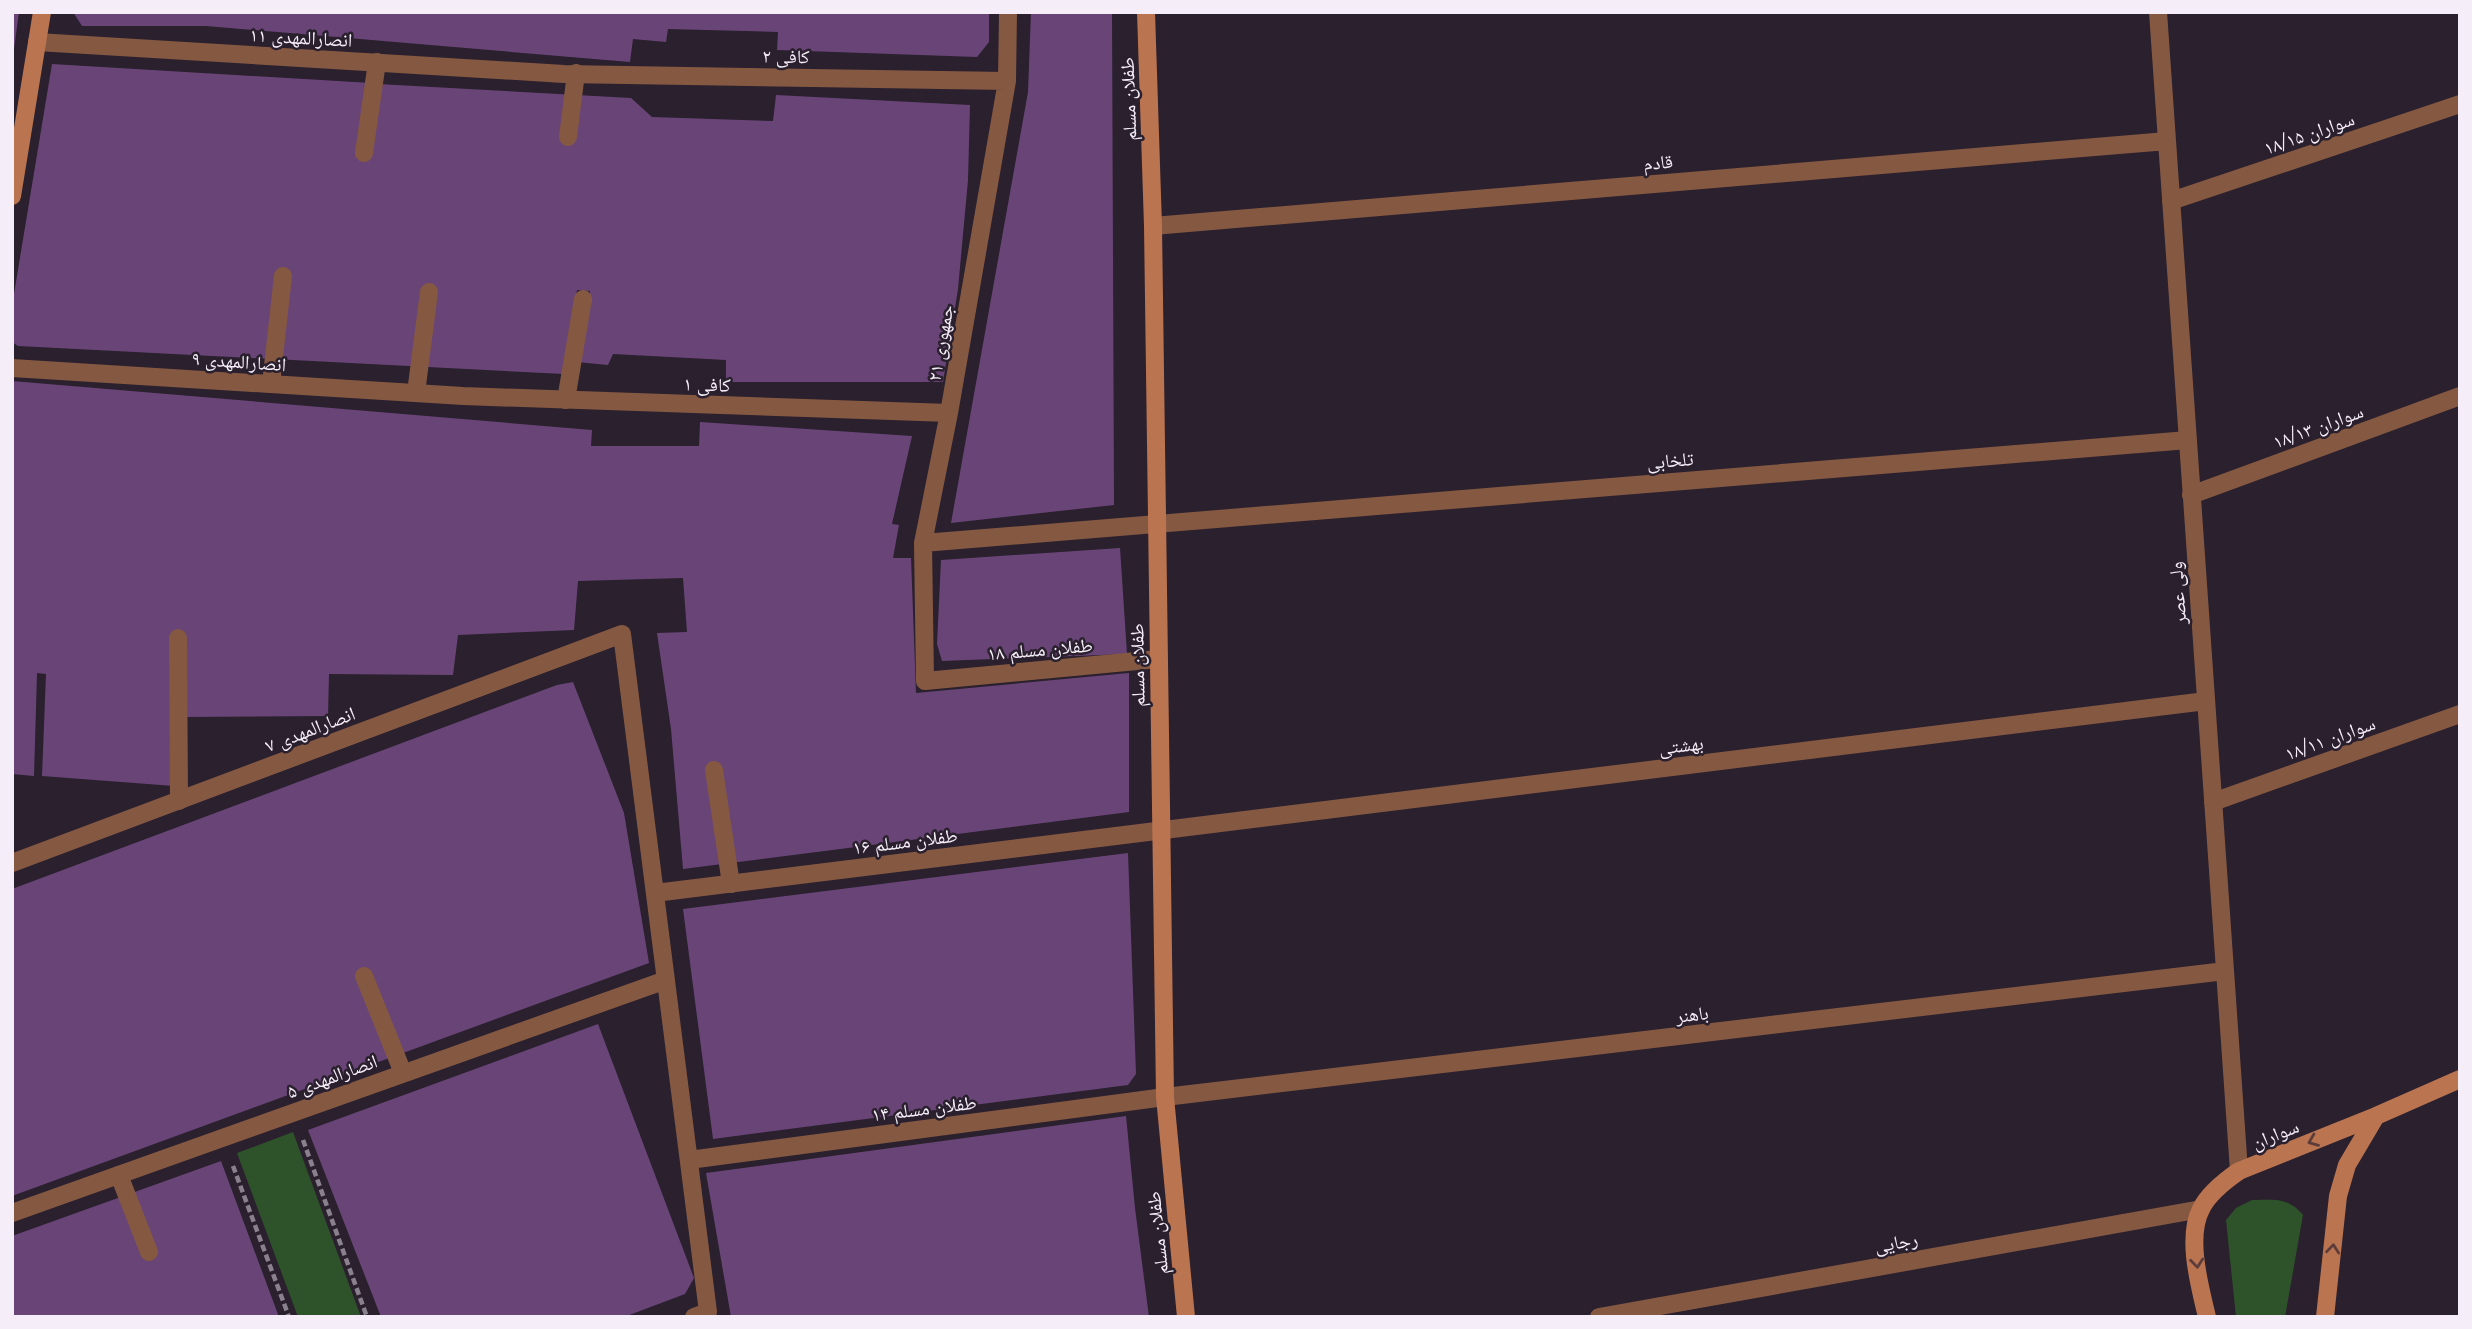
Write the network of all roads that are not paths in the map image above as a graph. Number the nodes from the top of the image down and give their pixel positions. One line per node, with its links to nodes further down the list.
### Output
1 (42, 12): 5 (street)
2 (1008, 12): 8 (street, جمهوری ۲۱)
3 (1146, 12): 16 (street, طفلان مسلم)
4 (2158, 12): 12 (street, ولی عصر)
5 (37, 42): 6 (street, انصارالمهدی ۱۱); 9 (street)
6 (377, 62): 7 (street, انصارالمهدی ۱۱); 13 (street)
7 (570, 74): 8 (street, کافی ۲); 11 (street)
8 (1007, 81): 26 (street, جمهوری ۲۱)
9 (20, 100): 14 (street)
10 (2460, 104): 15 (street, سواران ۱۸/۱۵)
11 (568, 137)
12 (2167, 141): 15 (street, ولی عصر); 16 (street, قادم)
13 (364, 153)
14 (13, 189)
15 (2171, 201): 27 (street, ولی عصر)
16 (1153, 226): 29 (street, طفلان مسلم)
17 (283, 276): 21 (street)
18 (429, 292): 22 (street)
19 (583, 299): 25 (street)
20 (12, 368): 21 (street, انصارالمهدی ۹)
21 (271, 384): 22 (street, انصارالمهدی ۹)
22 (416, 394): 23 (street, انصارالمهدی ۹)
23 (463, 396): 25 (street, کافی ۱)
24 (2460, 396): 28 (street, سواران ۱۸/۱۳)
25 (566, 400): 26 (street, کافی ۱)
26 (949, 414): 30 (street, جمهوری ۲۱)
27 (2188, 440): 28 (street, ولی عصر); 29 (street, تلخابی)
28 (2192, 495): 34 (street, ولی عصر)
29 (1156, 523): 30 (street, تلخابی); 32 (street, طفلان مسلم)
30 (923, 542): 33 (street, جمهوری ۲۱)
31 (177, 638): 37 (street)
32 (1158, 659): 33 (street, طفلان مسلم ۱۸); 39 (street, طفلان مسلم)
33 (925, 681)
34 (2206, 701): 38 (street, ولی عصر); 39 (street, بهشتی)
35 (2460, 714): 38 (street, سواران ۱۸/۱۱)
36 (714, 771): 41 (street)
37 (179, 801): 40 (street, انصارالمهدی ۷); 42 (street, انصارالمهدی ۷)
38 (2213, 802): 43 (street, ولی عصر)
39 (1161, 831): 41 (street, طفلان مسلم ۱۶); 48 (street, طفلان مسلم)
40 (12, 863)
41 (731, 884): 42 (street, طفلان مسلم ۱۶)
42 (655, 893): 45 (street)
43 (2225, 971): 48 (street, باهنر); 51 (street, ولی عصر)
44 (364, 976): 46 (street)
45 (666, 980): 46 (street, انصارالمهدی ۵); 50 (street)
46 (403, 1073): 52 (street, انصارالمهدی ۵)
47 (2460, 1079): 49 (street, سواران)
48 (1165, 1097): 50 (street, طفلان مسلم ۱۴); 57 (street, طفلان مسلم)
49 (2376, 1116): 51 (street, سواران, one-way to 51); 60 (street, one-way to 49)
50 (689, 1160): 56 (street)
51 (2239, 1171): 53 (street, سواران)
52 (119, 1175): 54 (street, انصارالمهدی ۵); 55 (street)
53 (2201, 1209): 58 (street, رجایی); 59 (street, one-way to 59)
54 (12, 1213)
55 (149, 1252)
56 (701, 1314)
57 (1186, 1317)
58 (1599, 1317)
59 (2207, 1317)
60 (2325, 1317)

